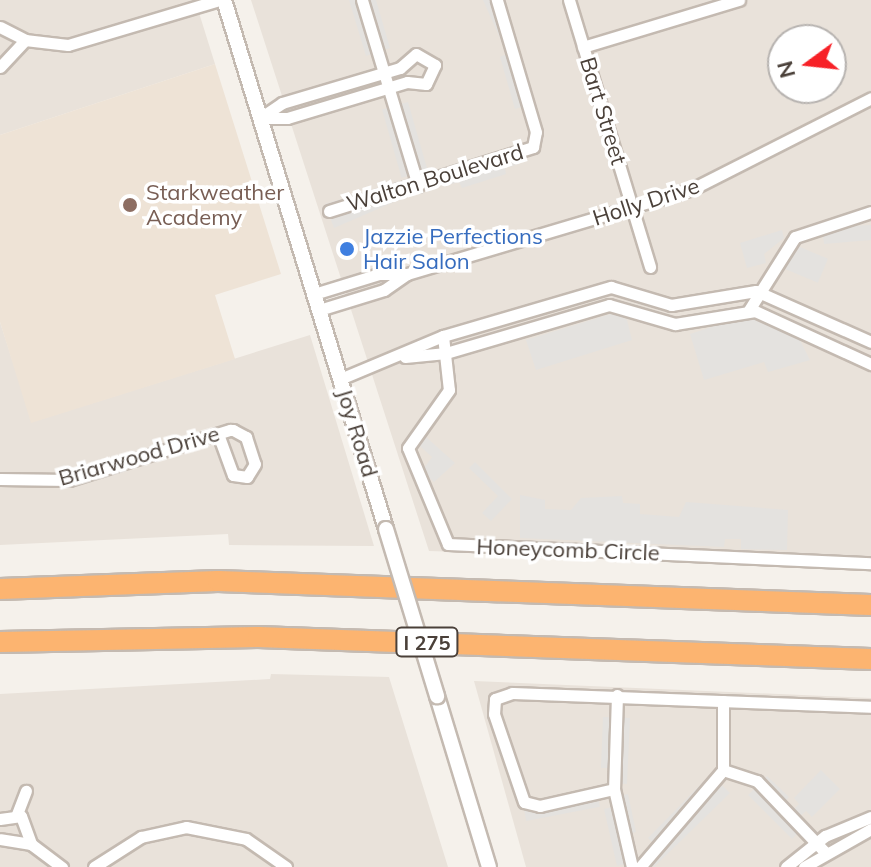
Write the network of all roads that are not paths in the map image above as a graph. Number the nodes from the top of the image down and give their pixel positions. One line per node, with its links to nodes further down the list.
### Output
1 (221, 0): 7 (street); 15 (street, Joy Road)
2 (362, 0): 10 (street)
3 (497, 0): 16 (street, Walton Boulevard)
4 (569, 0): 8 (street, Bart Street)
5 (739, 0): 8 (street)
6 (0, 27): 7 (street)
7 (25, 40): 9 (street)
8 (583, 47): 17 (street, Bart Street)
9 (0, 67)
10 (384, 73): 11 (street); 11 (street); 12 (street)
11 (388, 88): 14 (street); 16 (street)
12 (325, 91): 14 (street); 15 (street)
13 (871, 98): 17 (street, Holly Drive)
14 (330, 105): 15 (street)
15 (260, 118): 24 (street, Joy Road)
16 (418, 186): 18 (street, Walton Boulevard)
17 (632, 208): 20 (street, Bart Street); 21 (street, Holly Drive)
18 (329, 211)
19 (871, 212): 23 (street)
20 (650, 267)
21 (407, 274): 24 (street, Holly Drive); 27 (street, Holly Drive)
22 (611, 287): 25 (street); 26 (street); 29 (street)
23 (756, 291): 25 (street); 28 (street); 33 (street)
24 (314, 294): 27 (street, Joy Road)
25 (694, 304): 30 (street)
26 (609, 305): 30 (street); 31 (street)
27 (319, 310): 37 (street, Joy Road)
28 (749, 310): 30 (street); 36 (street)
29 (529, 311): 31 (street); 32 (street)
30 (698, 321)
31 (532, 328): 34 (street)
32 (443, 336): 34 (street, Honeycomb Circle); 35 (street)
33 (871, 342)
34 (446, 353): 35 (street); 40 (street, Honeycomb Circle)
35 (404, 357): 37 (street)
36 (871, 364)
37 (340, 379): 64 (street, Joy Road, bridge)
38 (218, 434): 38 (street, Briarwood Drive); 39 (street, Briarwood Drive)
39 (0, 479)
40 (871, 563)
41 (0, 589): 42 (highway)
42 (871, 605)
43 (171, 636): 44 (highway, I 275); 45 (highway); 46 (highway, I 275)
44 (0, 642)
45 (0, 656)
46 (871, 659)
47 (617, 695): 48 (street); 51 (street); 51 (street)
48 (723, 701): 49 (street); 50 (street)
49 (871, 707)
50 (723, 770): 59 (street); 66 (street)
51 (614, 789): 65 (street)
52 (26, 791): 53 (street)
53 (17, 814): 55 (street); 58 (street)
54 (871, 817): 59 (street)
55 (0, 819)
56 (871, 829): 59 (street)
57 (0, 839): 58 (street)
58 (31, 844): 61 (street)
59 (820, 846): 60 (street); 67 (street)
60 (788, 866)
61 (62, 867)
62 (94, 867): 63 (street)
63 (286, 867)
64 (489, 867)
65 (632, 867)
66 (640, 867)
67 (804, 867)

